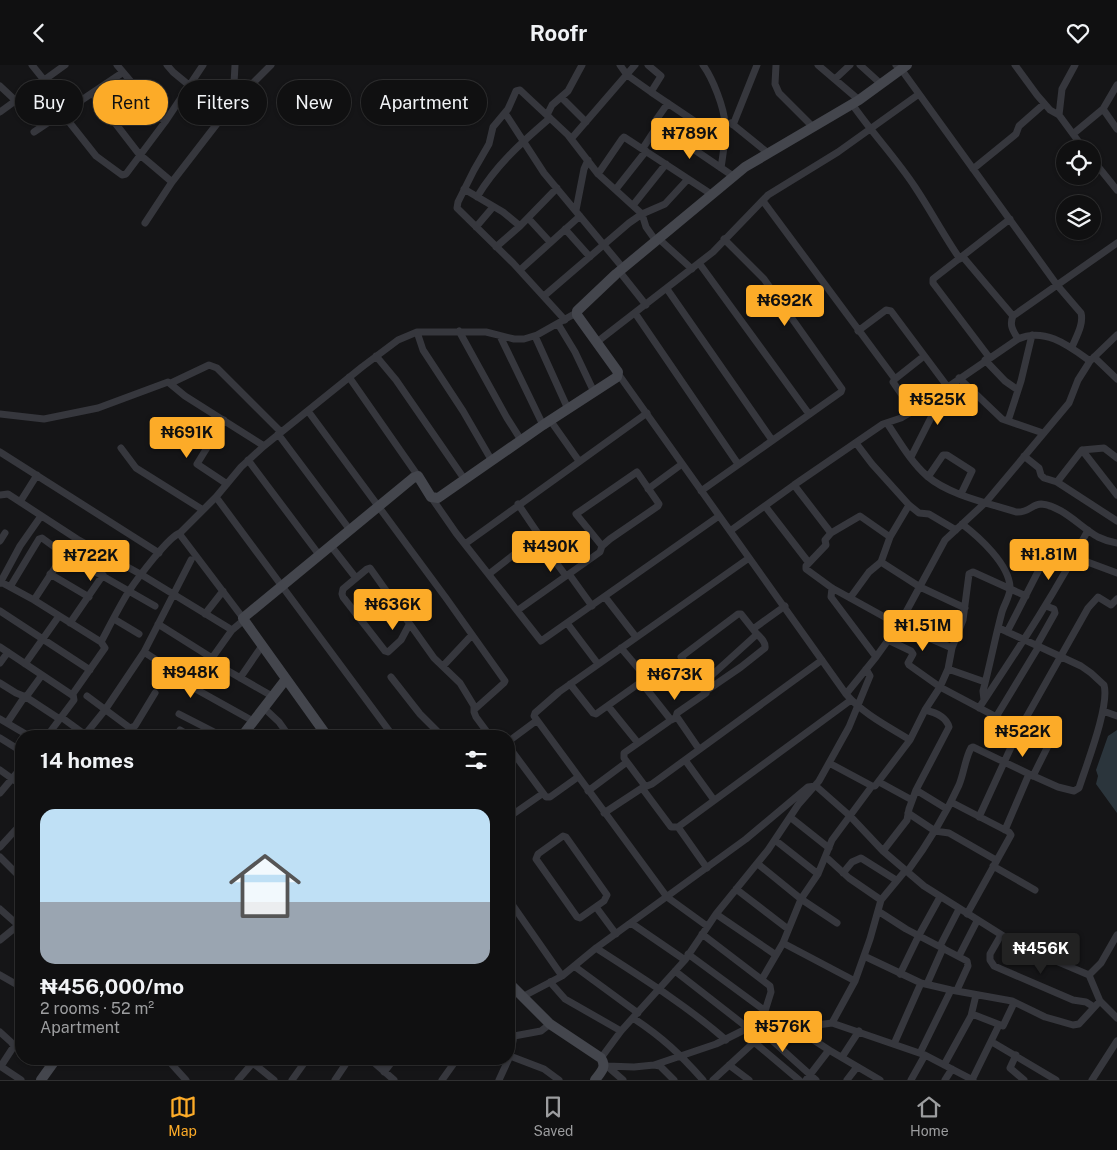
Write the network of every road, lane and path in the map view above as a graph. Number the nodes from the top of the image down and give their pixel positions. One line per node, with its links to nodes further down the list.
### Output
1 (32, 65): 24 (street)
2 (117, 65): 21 (street)
3 (167, 65): 26 (street)
4 (203, 65): 27 (street)
5 (235, 65): 28 (street)
6 (271, 65): 29 (street)
7 (582, 65): 36 (street)
8 (620, 65): 22 (street)
9 (634, 65): 22 (street)
10 (648, 65): 33 (street)
11 (703, 65): 48 (street)
12 (757, 65): 56 (street)
13 (776, 65): 57 (street)
14 (818, 65): 23 (street)
15 (850, 65): 23 (street)
16 (860, 65): 30 (street)
17 (1015, 65): 42 (street)
18 (1075, 65): 46 (street)
19 (61, 66): 24 (street)
20 (902, 66): 30 (street); 35 (street)
21 (122, 73): 25 (street); 34 (street)
22 (627, 75): 33 (street); 50 (street)
23 (835, 79): 39 (street)
24 (44, 80)
25 (128, 80)
26 (183, 80)
27 (194, 80)
28 (234, 80)
29 (256, 80)
30 (881, 84): 39 (street)
31 (1117, 85): 43 (street)
32 (0, 86): 38 (street)
33 (651, 92): 41 (street)
34 (92, 93): 37 (street); 68 (street)
35 (919, 94): 58 (street); 72 (street)
36 (562, 98): 47 (street); 50 (street)
37 (83, 99)
38 (15, 101): 44 (street)
39 (855, 102): 57 (street); 58 (street)
40 (178, 103): 49 (street)
41 (668, 103): 55 (street); 65 (street)
42 (1044, 104): 46 (street); 72 (street)
43 (1102, 109): 59 (street); 61 (street)
44 (0, 112)
45 (505, 113): 47 (street); 64 (street); 79 (street)
46 (1059, 115): 61 (street)
47 (548, 117): 62 (street); 64 (street)
48 (724, 117): 56 (street); 65 (street)
49 (168, 118)
50 (586, 122): 62 (street)
51 (44, 125): 60 (street)
52 (71, 125): 68 (street)
53 (163, 125): 68 (street)
54 (216, 125): 77 (street)
55 (658, 125): 66 (street); 71 (street)
56 (734, 125): 67 (street)
57 (813, 127): 67 (street)
58 (869, 129): 84 (street); 102 (street)
59 (1117, 129)
60 (34, 132)
61 (1072, 134): 63 (street)
62 (571, 139): 69 (street)
63 (1077, 140)
64 (523, 141): 78 (street); 83 (street)
65 (724, 141): 71 (street)
66 (644, 149): 70 (street); 74 (street); 80 (street)
67 (768, 153): 75 (street)
68 (139, 154): 77 (street)
69 (588, 160): 74 (street); 87 (street)
70 (666, 164): 76 (street); 85 (street)
71 (721, 168): 75 (street)
72 (973, 169): 90 (street)
73 (1101, 170): 81 (street)
74 (598, 174): 80 (street)
75 (733, 176): 82 (street)
76 (688, 179): 82 (street); 88 (street)
77 (172, 182): 91 (street)
78 (557, 188): 87 (street); 89 (street)
79 (464, 189): 83 (street); 93 (street)
80 (616, 189): 85 (street)
81 (1117, 190)
82 (711, 194): 96 (street)
83 (477, 197): 86 (street)
84 (763, 201): 95 (street); 117 (street)
85 (634, 204): 88 (street)
86 (493, 207): 92 (street); 93 (street)
87 (578, 213): 94 (street); 99 (street)
88 (642, 214): 96 (street); 99 (street)
89 (528, 218): 92 (street); 97 (street)
90 (1010, 219): 102 (street); 107 (street)
91 (145, 223)
92 (520, 226): 100 (street)
93 (476, 227): 100 (street)
94 (565, 229): 97 (street); 101 (street)
95 (724, 239): 103 (street); 144 (street)
96 (658, 240): 104 (street); 106 (street)
97 (550, 242): 105 (street)
98 (1117, 243): 107 (street)
99 (603, 246): 101 (street); 106 (street)
100 (496, 247): 105 (street)
101 (590, 257): 109 (street)
102 (962, 258): 113 (street); 128 (street)
103 (699, 263): 104 (street); 144 (street)
104 (692, 269): 108 (street)
105 (520, 270): 109 (street)
106 (621, 270): 110 (street); 111 (street)
107 (1057, 285): 113 (street); 125 (street)
108 (667, 289): 110 (street); 152 (street)
109 (544, 297): 114 (street)
110 (646, 305): 112 (street)
111 (576, 313): 114 (street); 124 (street)
112 (635, 313): 124 (street); 164 (street)
113 (1013, 316): 123 (street)
114 (565, 320): 115 (street)
115 (558, 324): 122 (street); 138 (street)
116 (459, 331): 118 (street); 121 (street); 151 (street)
117 (858, 331): 127 (street); 132 (street)
118 (417, 332): 126 (street); 162 (street)
119 (1032, 335): 123 (street); 125 (street); 137 (street)
120 (1117, 335): 129 (street)
121 (500, 336): 122 (street); 147 (street)
122 (535, 336): 139 (street)
123 (1018, 339): 128 (street)
124 (597, 342): 130 (street)
125 (1072, 347): 129 (street)
126 (376, 356): 131 (street); 169 (street)
127 (924, 356): 132 (street); 136 (street)
128 (987, 359): 133 (street); 137 (street)
129 (1092, 359): 134 (street); 150 (street)
130 (619, 375): 138 (street); 142 (street)
131 (349, 377): 140 (street); 167 (street)
132 (894, 379): 141 (street)
133 (959, 379): 136 (street); 146 (street)
134 (1117, 379)
135 (171, 383): 143 (street); 145 (street); 149 (street)
136 (947, 387): 141 (street); 159 (street)
137 (1018, 390): 146 (street)
138 (594, 392): 139 (street)
139 (568, 409): 147 (street)
140 (308, 411): 149 (street); 185 (street)
141 (913, 411): 148 (street)
142 (647, 413): 163 (street); 165 (street)
143 (0, 414)
144 (809, 414): 152 (street)
145 (224, 420): 154 (street); 171 (street)
146 (1008, 421): 150 (street)
147 (547, 423): 151 (street); 163 (street)
148 (887, 423): 153 (street); 159 (street)
149 (280, 433): 154 (street); 192 (street)
150 (1043, 433): 158 (street)
151 (522, 440): 162 (street)
152 (772, 440): 164 (street)
153 (856, 443): 172 (street); 183 (street)
154 (264, 446): 161 (street)
155 (121, 448): 186 (street)
156 (1082, 451): 160 (street); 170 (street); 177 (street)
157 (0, 452): 166 (street)
158 (1024, 456): 170 (street); 180 (street)
159 (911, 457): 168 (street)
160 (1117, 457)
161 (248, 460): 171 (street); 207 (street)
162 (492, 461): 169 (street)
163 (579, 461): 182 (street)
164 (738, 463): 174 (street)
165 (682, 464): 173 (street); 174 (street)
166 (37, 475): 181 (street); 205 (street)
167 (418, 476): 179 (street); 185 (street)
168 (928, 477): 175 (street); 175 (street)
169 (465, 480): 179 (street)
170 (1057, 483): 189 (street)
171 (227, 484): 178 (street)
172 (794, 485): 184 (street); 197 (street)
173 (648, 489): 204 (street); 204 (street)
174 (701, 491): 188 (street)
175 (961, 493): 180 (street)
176 (0, 495): 181 (street)
177 (1117, 495)
178 (216, 497): 186 (street); 222 (street)
179 (432, 497): 202 (street)
180 (986, 502): 190 (street); 193 (street)
181 (20, 503): 187 (street)
182 (518, 505): 199 (street); 202 (street)
183 (910, 505): 191 (street); 198 (street)
184 (764, 506): 194 (street); 213 (street)
185 (379, 507): 192 (street); 257 (street)
186 (203, 510): 196 (street)
187 (41, 516): 218 (street); 221 (street)
188 (719, 516): 194 (street); 232 (street)
189 (1117, 521)
190 (962, 524): 191 (street); 226 (street)
191 (956, 529): 224 (street)
192 (350, 530): 203 (street)
193 (1088, 530): 201 (street); 209 (street)
194 (730, 531): 210 (street)
195 (5, 533): 200 (street)
196 (180, 533): 205 (street); 228 (street)
197 (831, 533): 198 (street); 213 (street)
198 (890, 537): 212 (street)
199 (538, 538): 216 (street); 219 (street)
200 (0, 541)
201 (1117, 543)
202 (465, 544): 216 (street)
203 (332, 546): 207 (street); 220 (street)
204 (602, 546): 219 (street)
205 (159, 553): 218 (street)
206 (64, 554): 215 (street); 217 (street); 223 (street)
207 (320, 556): 222 (street)
208 (1046, 556): 230 (street)
209 (1074, 557): 214 (street); 238 (street)
210 (749, 558): 237 (street); 258 (street)
211 (190, 559): 229 (street)
212 (881, 562): 224 (street); 233 (street)
213 (809, 563): 225 (street)
214 (1117, 573)
215 (50, 574): 231 (street); 234 (street)
216 (489, 574): 241 (street)
217 (103, 575): 227 (street); 231 (street)
218 (142, 575): 227 (street); 229 (street)
219 (568, 575): 239 (street); 241 (street)
220 (356, 578): 250 (street); 250 (street)
221 (0, 583): 223 (street)
222 (283, 586): 246 (street); 328 (street)
223 (10, 587): 234 (street)
224 (920, 587): 240 (street); 251 (street)
225 (832, 588): 233 (street); 270 (street)
226 (1011, 588): 230 (street); 240 (street); 252 (street)
227 (130, 591): 236 (street); 245 (street)
228 (223, 591): 243 (street); 246 (street)
229 (172, 594): 243 (street); 249 (street)
230 (1026, 596): 255 (street)
231 (89, 597): 247 (street)
232 (605, 597): 239 (street); 258 (street)
233 (850, 598): 251 (street)
234 (34, 599): 244 (street)
235 (1117, 599): 271 (street)
236 (155, 605)
237 (785, 606): 254 (street); 273 (street)
238 (1046, 606): 260 (street); 263 (street)
239 (592, 607): 248 (street)
240 (965, 608): 267 (street)
241 (518, 610): 248 (street)
242 (0, 611): 259 (street)
243 (205, 614): 253 (street)
244 (59, 615): 247 (street); 259 (street)
245 (114, 619): 256 (street); 262 (street)
246 (244, 619): 253 (street); 264 (street)
247 (70, 623): 262 (street)
248 (567, 623): 276 (street)
249 (158, 624): 269 (street); 272 (street)
250 (409, 625): 277 (street)
251 (899, 625): 261 (street); 267 (street)
252 (999, 628): 255 (street); 286 (street)
253 (232, 630): 272 (street)
254 (755, 631): 289 (street); 289 (street); 291 (street)
255 (1007, 632): 260 (street)
256 (139, 634)
257 (472, 635): 277 (street); 304 (street)
258 (636, 637): 266 (street)
259 (42, 639): 275 (street); 280 (street)
260 (1025, 639): 263 (street); 299 (street)
261 (888, 640): 270 (street); 290 (street)
262 (101, 642): 280 (street)
263 (1038, 645): 271 (street); 311 (street)
264 (262, 646): 283 (street); 284 (street)
265 (0, 647): 268 (street)
266 (621, 648): 276 (street); 285 (street)
267 (952, 648): 279 (street)
268 (8, 652): 274 (street); 275 (street)
269 (144, 652): 305 (street); 314 (street)
270 (876, 657): 278 (street)
271 (1061, 657): 307 (street); 317 (street)
272 (212, 658): 283 (street)
273 (822, 660): 293 (street); 337 (street)
274 (0, 663)
275 (25, 664): 281 (street)
276 (598, 664): 288 (street)
277 (443, 666): 304 (street)
278 (866, 669): 293 (street); 300 (street)
279 (948, 669): 286 (street); 290 (street)
280 (90, 670): 294 (street)
281 (42, 675): 294 (street); 297 (street)
282 (391, 677): 329 (street)
283 (240, 678): 296 (street)
284 (286, 679): 296 (street); 327 (street)
285 (642, 682): 301 (street); 312 (street)
286 (985, 682): 299 (street)
287 (0, 683): 297 (street)
288 (570, 684): 301 (street); 315 (street)
289 (701, 685): 291 (street)
290 (940, 687): 303 (street); 306 (street)
291 (706, 691): 312 (street)
292 (155, 693): 323 (street)
293 (846, 693): 298 (street)
294 (74, 694): 310 (street)
295 (87, 696): 305 (street)
296 (272, 696): 302 (street)
297 (26, 697): 310 (street); 316 (street)
298 (851, 700): 300 (street); 355 (street)
299 (984, 700): 303 (street)
300 (858, 705): 334 (street); 342 (street)
301 (608, 706): 335 (street)
302 (264, 708): 314 (street); 326 (street)
303 (978, 708): 311 (street)
304 (475, 709): 330 (street)
305 (105, 710): 321 (street); 322 (street)
306 (924, 710): 334 (street); 351 (street)
307 (1102, 711): 309 (street); 344 (street)
308 (179, 714): 324 (street)
309 (1117, 716)
310 (61, 717): 319 (street); 320 (street)
311 (996, 717): 317 (street)
312 (673, 718): 335 (street); 337 (street)
313 (0, 719): 316 (street)
314 (253, 721): 325 (street)
315 (536, 721): 331 (street); 346 (street)
316 (7, 723): 318 (street)
317 (1019, 729): 340 (street)
318 (19, 730)
319 (51, 730)
320 (77, 730)
321 (90, 730)
322 (132, 730)
323 (134, 730)
324 (210, 730)
325 (249, 730)
326 (285, 730)
327 (322, 730)
328 (388, 730)
329 (434, 730)
330 (486, 730)
331 (515, 737)
332 (0, 738): 336 (street)
333 (1052, 738): 344 (street)
334 (910, 740): 348 (street)
335 (638, 743): 341 (street)
336 (15, 747)
337 (699, 749): 339 (street)
338 (515, 756): 354 (street)
339 (685, 760): 350 (street); 355 (street)
340 (1004, 761): 344 (street); 357 (street); 363 (street)
341 (627, 762): 350 (street); 352 (street)
342 (829, 763): 348 (street); 349 (street)
343 (0, 770): 347 (street)
344 (1031, 775): 365 (street)
345 (15, 776): 347 (street)
346 (578, 777): 352 (street); 354 (street)
347 (13, 778): 353 (street)
348 (875, 784): 356 (street); 361 (street)
349 (816, 786): 361 (street); 362 (street); 378 (street)
350 (644, 787): 359 (street); 364 (street)
351 (916, 789): 356 (street); 357 (street)
352 (588, 791): 359 (street)
353 (0, 793)
354 (542, 794): 358 (street)
355 (714, 800): 364 (street)
356 (912, 800): 360 (street)
357 (949, 806): 363 (street); 367 (street)
358 (515, 813)
359 (604, 813): 386 (street)
360 (908, 813): 367 (street); 373 (street)
361 (850, 816): 372 (street); 373 (street)
362 (790, 817): 370 (street); 372 (street)
363 (979, 817): 365 (street)
364 (678, 827): 378 (street)
365 (1005, 829): 376 (street)
366 (15, 830): 369 (street)
367 (935, 831): 376 (street); 379 (street)
368 (0, 833): 369 (street)
369 (6, 839): 371 (street)
370 (775, 840): 377 (street); 382 (street)
371 (0, 847)
372 (829, 848): 375 (street)
373 (883, 851): 379 (street)
374 (0, 857): 380 (street)
375 (826, 857): 381 (street); 382 (street)
376 (995, 863): 385 (street); 395 (street)
377 (758, 864): 384 (street); 388 (street)
378 (707, 868): 386 (street)
379 (906, 872): 383 (street); 387 (street)
380 (15, 873)
381 (843, 873): 383 (street); 389 (street)
382 (818, 874): 388 (street)
383 (896, 880): 389 (street)
384 (736, 889): 396 (street); 403 (street)
385 (1035, 890)
386 (667, 897): 399 (street); 401 (street)
387 (940, 897): 393 (street); 406 (street)
388 (801, 899): 400 (street); 403 (street)
389 (882, 900): 394 (street)
390 (596, 907): 390 (street); 404 (street)
391 (0, 909): 397 (street)
392 (515, 909): 422 (street)
393 (959, 909): 395 (street); 411 (street)
394 (878, 911): 406 (street); 414 (street)
395 (967, 914): 398 (street)
396 (716, 915): 401 (street); 413 (street)
397 (15, 920)
398 (978, 921): 407 (street); 415 (street)
399 (631, 923): 404 (street); 416 (street)
400 (837, 923)
401 (707, 926): 405 (street)
402 (15, 928): 409 (street)
403 (788, 929): 410 (street)
404 (616, 934): 412 (street)
405 (702, 934): 416 (street); 423 (street)
406 (919, 935): 411 (street); 419 (street)
407 (1001, 935): 421 (street); 434 (street)
408 (1117, 935): 421 (street)
409 (0, 940)
410 (783, 943): 413 (street); 424 (street)
411 (941, 947): 415 (street); 426 (street)
412 (596, 948): 417 (street); 428 (street)
413 (776, 955): 423 (street)
414 (864, 956): 419 (street); 424 (street)
415 (959, 956): 430 (street)
416 (686, 957): 418 (street); 435 (street)
417 (574, 966): 422 (street); 438 (street)
418 (675, 971): 428 (street); 442 (street)
419 (900, 973): 426 (street)
420 (0, 975): 427 (street)
421 (1089, 975): 432 (street)
422 (562, 976): 425 (street)
423 (762, 979): 435 (street)
424 (855, 981): 439 (street)
425 (550, 982): 429 (street); 445 (street)
426 (924, 983): 430 (street); 453 (street)
427 (15, 984)
428 (659, 989): 438 (street); 449 (street)
429 (515, 990): 440 (street)
430 (954, 990): 431 (street); 455 (street)
431 (976, 995): 433 (street); 436 (street)
432 (1100, 1001): 434 (street); 437 (street)
433 (1014, 1003): 434 (street); 441 (street)
434 (1094, 1007)
435 (764, 1010): 444 (street)
436 (972, 1014): 441 (street); 473 (street)
437 (1115, 1014)
438 (635, 1016): 445 (street); 457 (street)
439 (832, 1023): 443 (street); 446 (street)
440 (550, 1024): 448 (street); 460 (street)
441 (999, 1025): 452 (street)
442 (748, 1028): 444 (street); 449 (street)
443 (795, 1028): 444 (street); 454 (street)
444 (762, 1030): 451 (street); 479 (street)
445 (621, 1031): 460 (street)
446 (859, 1031): 453 (street); 458 (street)
447 (0, 1032): 474 (street)
448 (515, 1036)
449 (726, 1039): 457 (street)
450 (1117, 1041): 505 (street)
451 (754, 1042): 472 (street); 497 (street)
452 (992, 1042): 456 (street); 502 (street)
453 (894, 1044): 455 (street)
454 (829, 1050): 458 (street); 479 (street)
455 (922, 1054): 473 (street); 500 (street)
456 (1016, 1055): 503 (street); 504 (street)
457 (681, 1056): 471 (street); 494 (street)
458 (842, 1057): 475 (street)
459 (515, 1059): 478 (street)
460 (604, 1062): 471 (street); 491 (street); 492 (street)
461 (52, 1065): 481 (street)
462 (172, 1065): 482 (street)
463 (251, 1065): 483 (street)
464 (259, 1065): 484 (street)
465 (303, 1065): 485 (street)
466 (345, 1065): 486 (street)
467 (376, 1065): 477 (street)
468 (389, 1065): 477 (street)
469 (453, 1065): 488 (street)
470 (506, 1065): 489 (street)
471 (654, 1065): 493 (street)
472 (729, 1065): 495 (street); 496 (street)
473 (944, 1065): 476 (street)
474 (0, 1066): 480 (street)
475 (857, 1067): 498 (street); 499 (street)
476 (952, 1069): 501 (street); 502 (street)
477 (384, 1072): 487 (street)
478 (550, 1077): 490 (street)
479 (810, 1078)
480 (21, 1080)
481 (41, 1080)
482 (186, 1080)
483 (238, 1080)
484 (274, 1080)
485 (292, 1080)
486 (335, 1080)
487 (394, 1080)
488 (442, 1080)
489 (498, 1080)
490 (559, 1080)
491 (596, 1080)
492 (623, 1080)
493 (674, 1080)
494 (703, 1080)
495 (712, 1080)
496 (749, 1080)
497 (799, 1080)
498 (847, 1080)
499 (879, 1080)
500 (911, 1080)
501 (945, 1080)
502 (972, 1080)
503 (1024, 1080)
504 (1056, 1080)
505 (1092, 1080)

